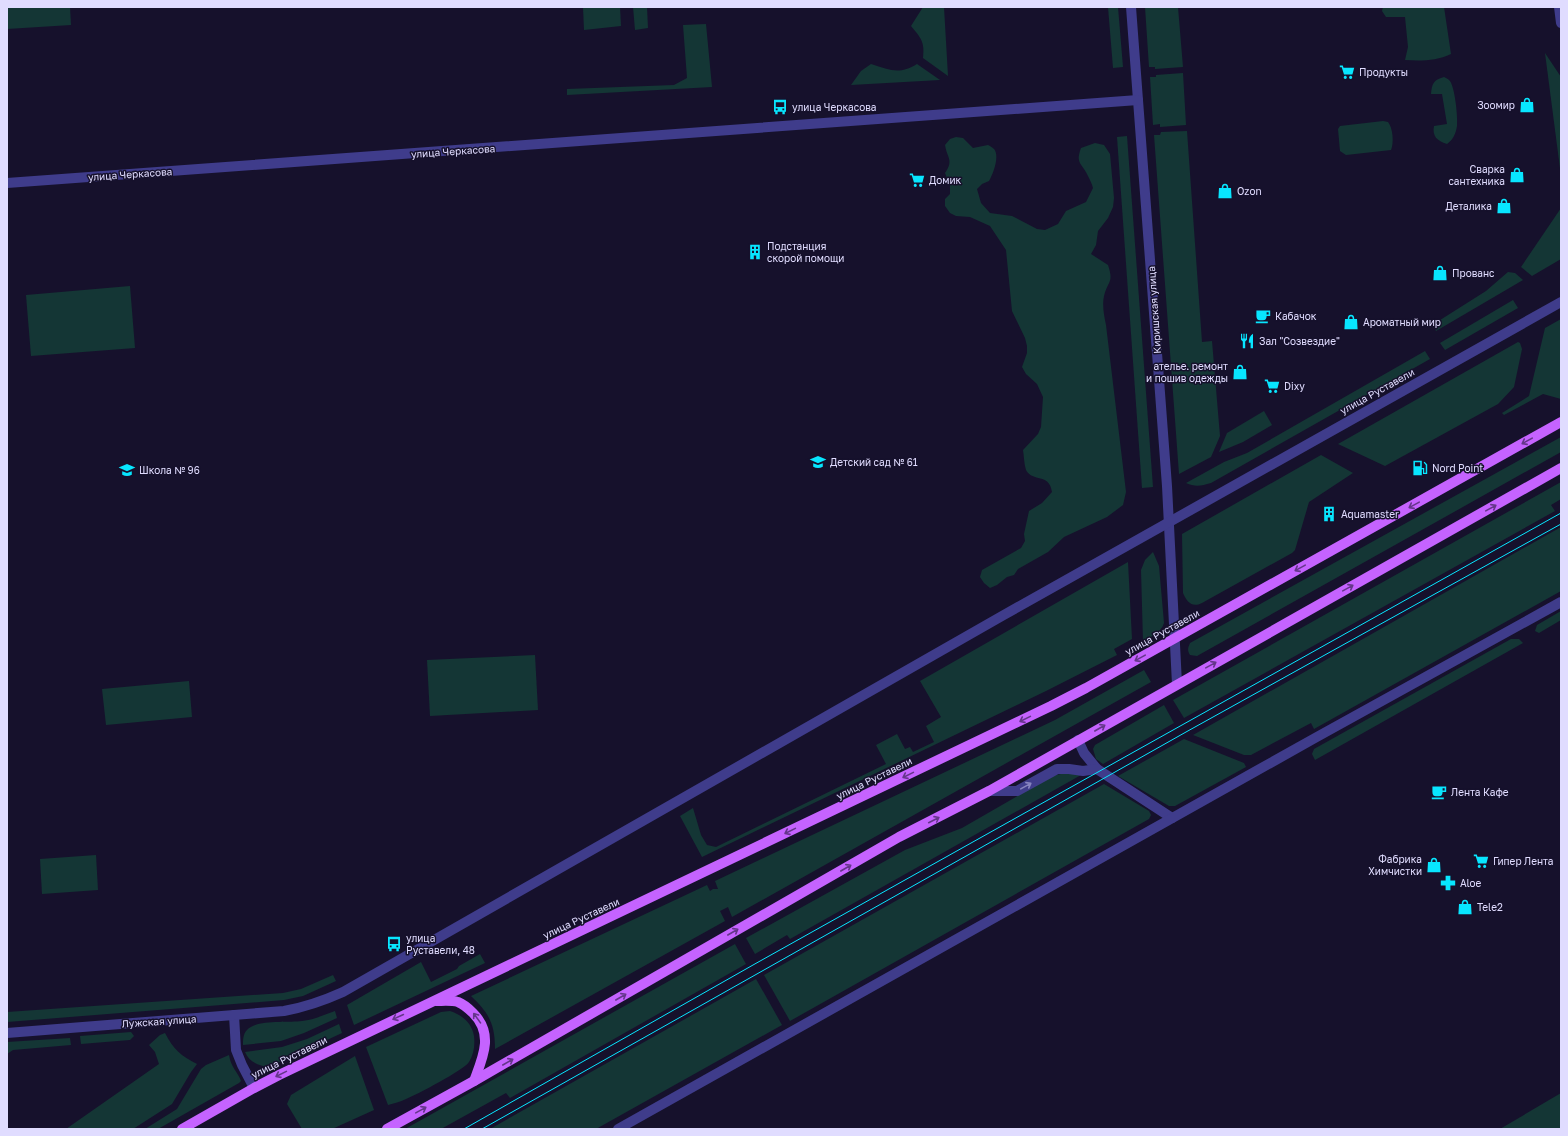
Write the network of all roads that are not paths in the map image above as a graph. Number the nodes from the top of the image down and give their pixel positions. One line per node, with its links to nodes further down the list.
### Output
1 (1131, 7): 4 (street, Киришская улица)
2 (1559, 7): 3 (street)
3 (1561, 23)
4 (1138, 100): 5 (street, улица Черкасова); 9 (street, Киришская улица)
5 (7, 183)
6 (1561, 302): 9 (street, улица Руставели)
7 (1561, 422): 11 (main road, улица Руставели, one-way to 11)
8 (1561, 468): 12 (main road, one-way to 8)
9 (1168, 524): 11 (street, Киришская улица); 18 (street, улица Руставели)
10 (1561, 602): 16 (street)
11 (1174, 639): 12 (street, Киришская улица); 17 (main road, улица Руставели, one-way to 17)
12 (1177, 684): 13 (main road, one-way to 12)
13 (1078, 740): 14 (street); 15 (main road)
14 (1097, 769): 15 (street, one-way to 14); 16 (street)
15 (989, 791): 20 (main road, one-way to 15)
16 (1172, 818): 24 (street)
17 (434, 1001): 20 (main road, one-way to 17); 21 (main road, улица Руставели, one-way to 21)
18 (234, 1015): 19 (street, Лужская улица); 21 (street)
19 (7, 1033)
20 (474, 1081): 23 (main road, one-way to 20)
21 (254, 1088): 22 (main road, улица Руставели)
22 (182, 1129)
23 (387, 1129)
24 (618, 1129)

